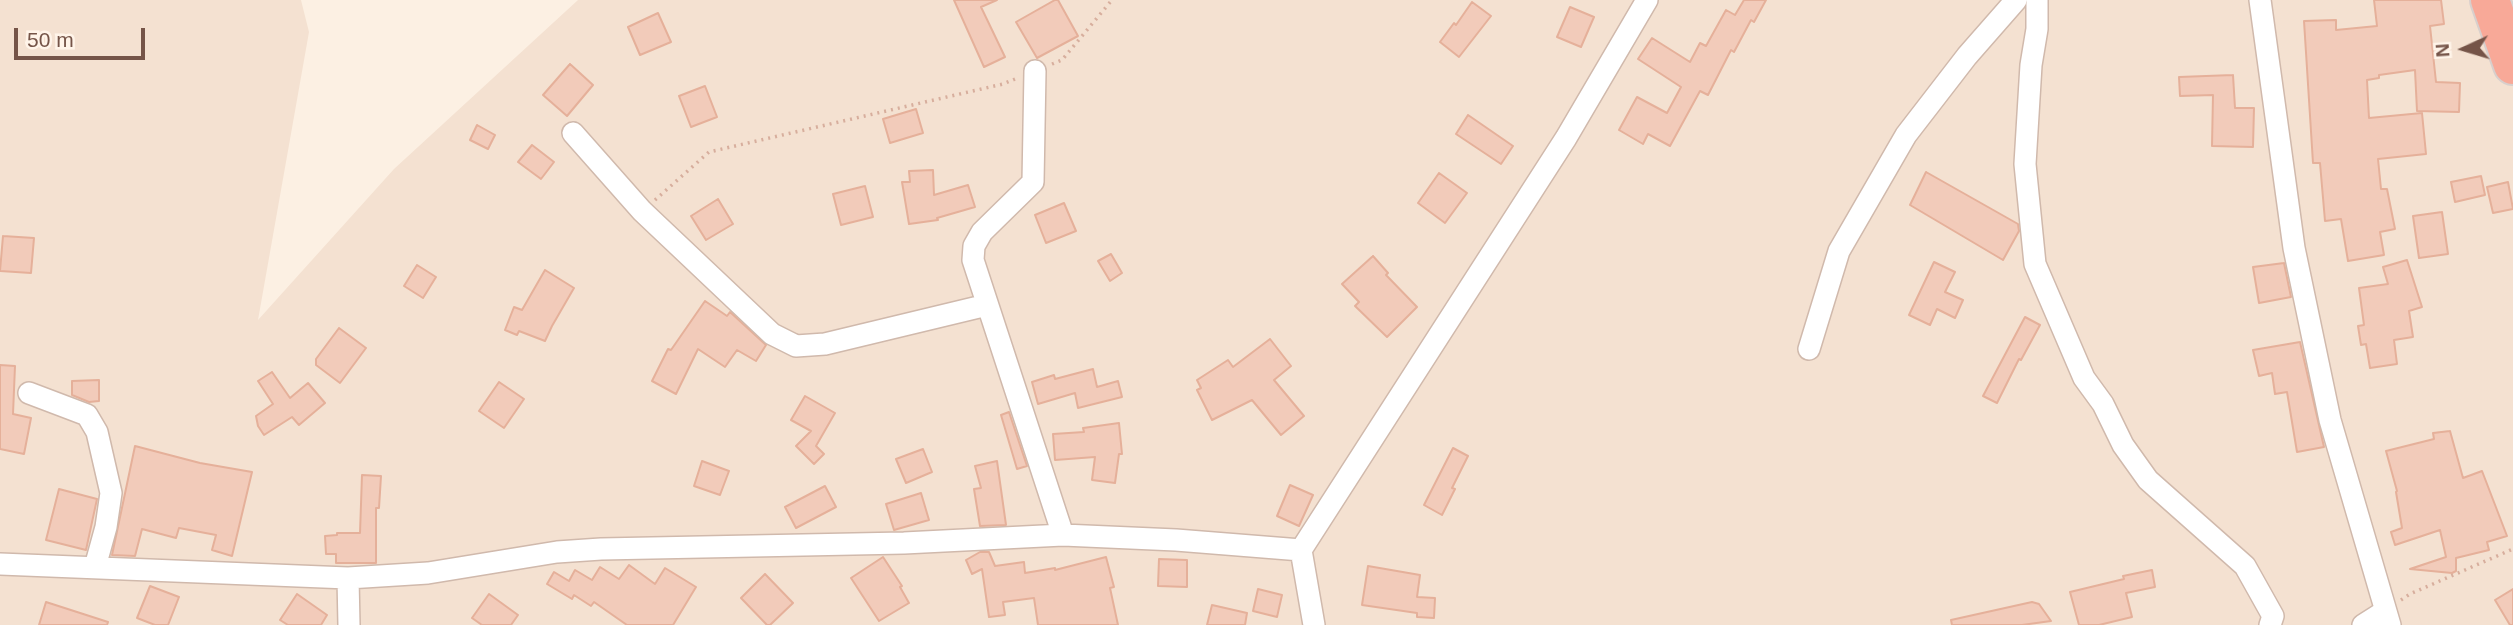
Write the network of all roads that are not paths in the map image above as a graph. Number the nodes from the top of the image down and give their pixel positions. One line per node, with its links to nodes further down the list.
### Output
1 (1647, 0): 13 (street)
2 (2016, 0): 10 (street)
3 (2037, 0): 20 (street)
4 (2260, 0): 17 (street)
5 (2490, 0): 6 (highway)
6 (2513, 65)
7 (1035, 71): 9 (street)
8 (573, 133): 9 (street)
9 (987, 305): 12 (street)
10 (1808, 349)
11 (29, 393): 15 (street)
12 (1063, 536): 13 (street); 16 (street)
13 (1301, 550): 19 (street)
14 (0, 564): 15 (street)
15 (95, 567): 16 (street)
16 (348, 578): 18 (street)
17 (2387, 618): 21 (street)
18 (349, 625)
19 (1314, 625)
20 (2270, 625)
21 (2363, 625)

